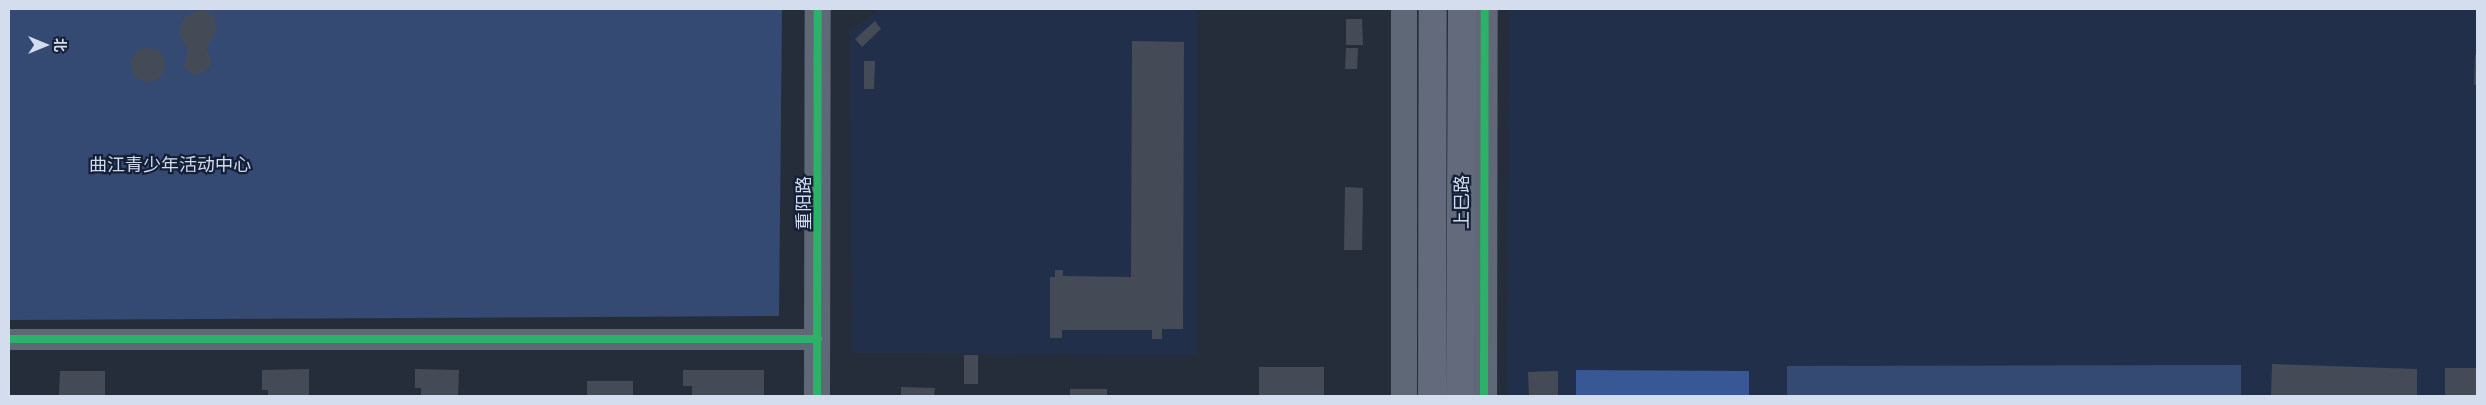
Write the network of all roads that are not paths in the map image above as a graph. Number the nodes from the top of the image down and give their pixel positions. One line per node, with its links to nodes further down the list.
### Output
1 (818, 9): 6 (street, 重阳路)
2 (1404, 9): 9 (street)
3 (1433, 9): 10 (main road, 上巳路)
4 (1462, 9): 11 (main road, 上巳路)
5 (1485, 9): 12 (street)
6 (818, 339): 7 (street); 8 (street, 重阳路)
7 (9, 340)
8 (817, 396)
9 (1404, 396)
10 (1432, 396)
11 (1460, 396)
12 (1484, 396)

